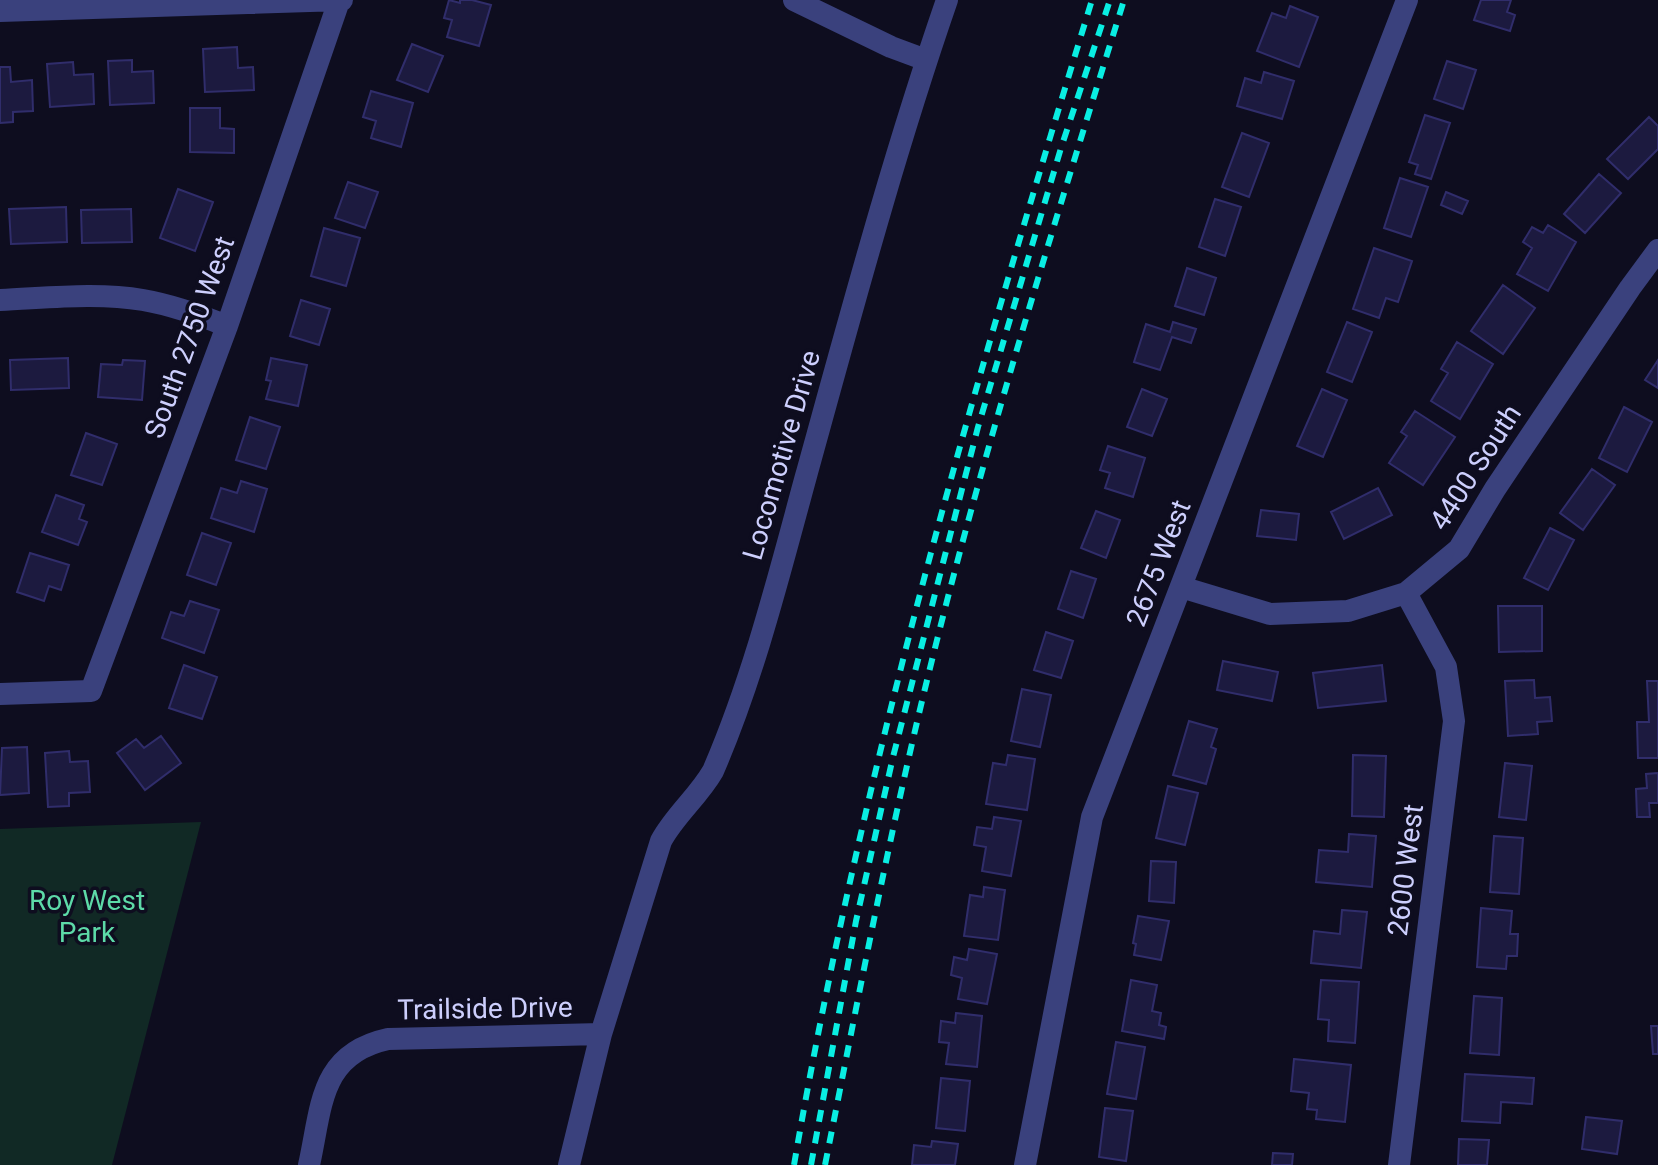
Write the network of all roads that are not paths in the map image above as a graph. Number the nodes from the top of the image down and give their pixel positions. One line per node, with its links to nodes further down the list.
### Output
1 (794, 0): 6 (street)
2 (947, 0): 6 (street, Locomotive Drive)
3 (1407, 0): 10 (street, 2675 West)
4 (341, 1): 5 (street); 9 (street, South 2750 West)
5 (0, 11)
6 (926, 60): 13 (street, Locomotive Drive)
7 (1658, 250): 11 (street, 4400 South)
8 (0, 300): 9 (street)
9 (227, 326): 12 (street, South 2750 West)
10 (1181, 587): 11 (street, 4400 South); 16 (street, 2675 West)
11 (1406, 593): 17 (street, 2600 West)
12 (0, 694)
13 (601, 1034): 14 (street, Trailside Drive); 15 (street, Locomotive Drive)
14 (309, 1165)
15 (569, 1165)
16 (1025, 1165)
17 (1399, 1165)

